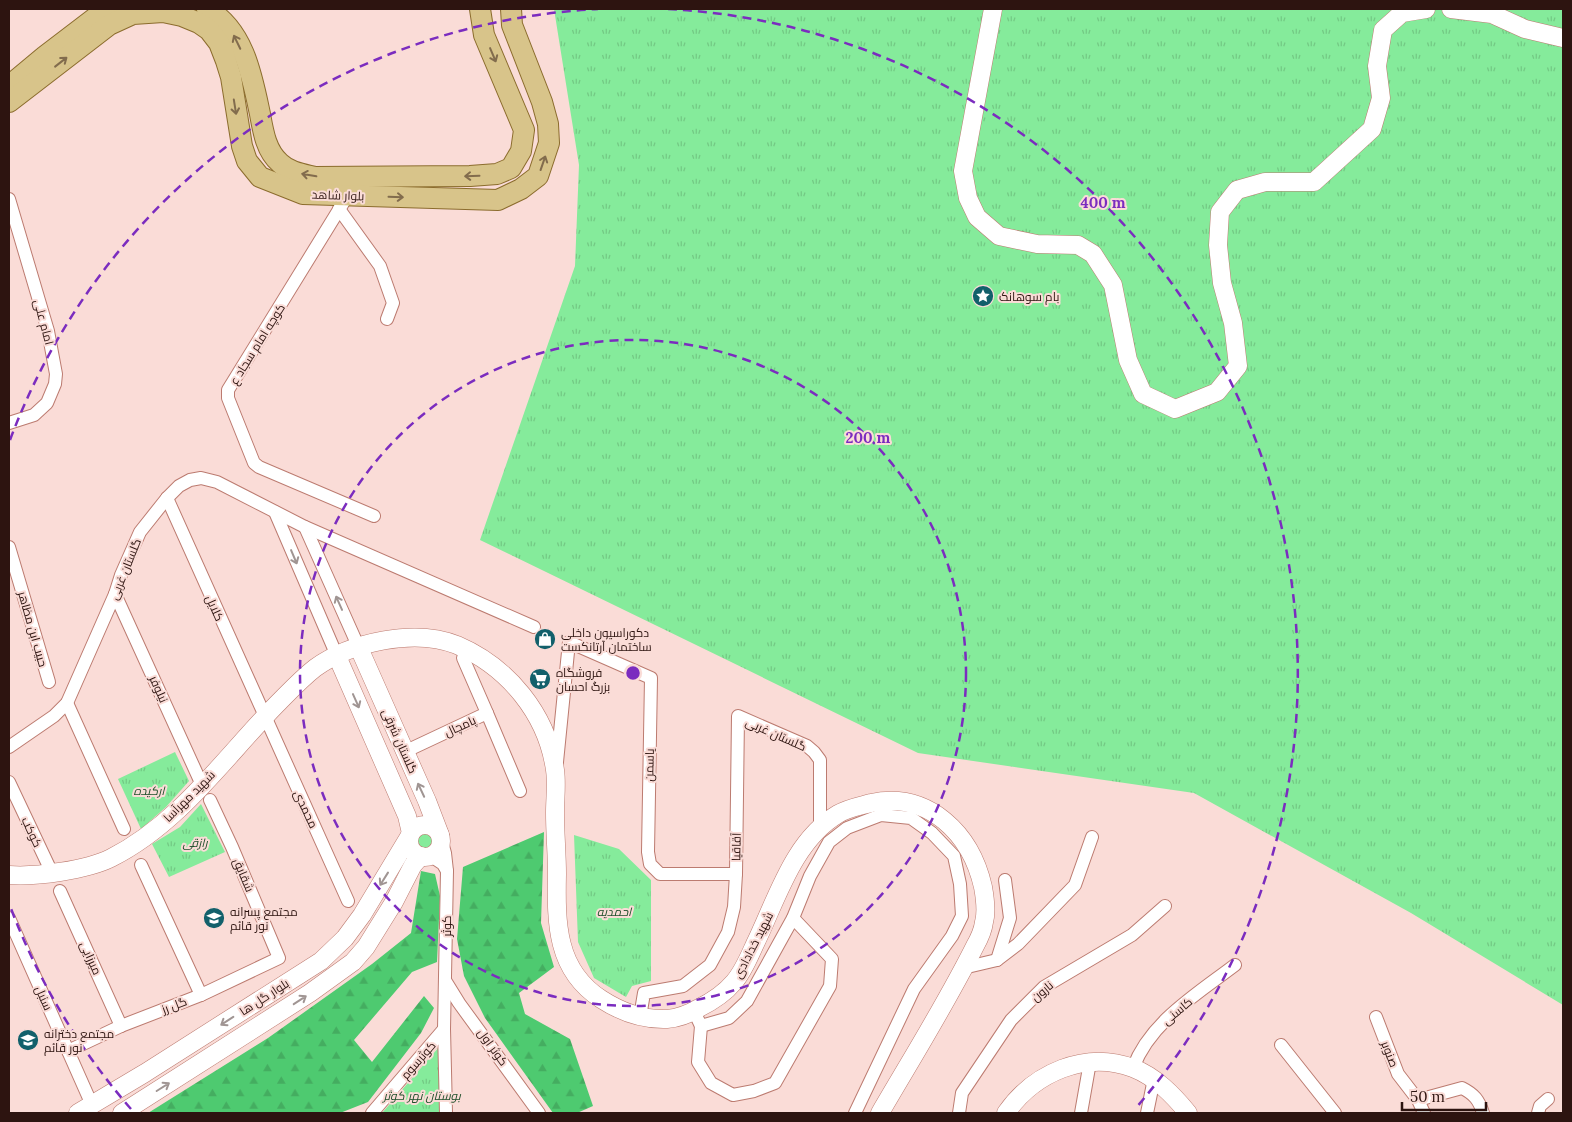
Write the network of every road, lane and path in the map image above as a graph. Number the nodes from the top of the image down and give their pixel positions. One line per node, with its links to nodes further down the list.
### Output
1 (111, 9): 9 (main road)
2 (207, 9): 11 (main road, بلوار شاهد, one-way to 2)
3 (480, 9): 11 (main road, بلوار شاهد, one-way to 11)
4 (511, 9): 11 (main road, بلوار شاهد, one-way to 4)
5 (993, 9): 6 (main road)
6 (1426, 9)
7 (1452, 9): 8 (main road)
8 (1563, 38)
9 (9, 86)
10 (9, 102): 11 (main road, بلوار شاهد, one-way to 11)
11 (346, 194): 13 (street); 17 (street, کوچه امام سجاد ع)
12 (9, 199): 14 (street, امام علی)
13 (387, 319)
14 (9, 423)
15 (167, 498): 16 (street, گلستان غربی); 20 (street, گلستان غربی); 29 (street, کلایل)
16 (275, 512): 18 (street, گلستان غربی); 23 (street, one-way to 23)
17 (374, 516)
18 (306, 527): 21 (street, گلستان غربی); 22 (street, one-way to 18)
19 (9, 547): 25 (street, حبیب ابن مظاهر)
20 (115, 594): 26 (street, گلستان غربی); 35 (street, نیلوفر)
21 (534, 627)
22 (359, 648): 23 (main road, شهید خدادادی); 31 (main road, گلستان شرقی); 32 (main road, شهید خدادادی)
23 (337, 656): 29 (main road, شهید مهرآسا); 38 (main road, گلستان شرقی, one-way to 38)
24 (463, 658): 27 (street, پامچال)
25 (49, 682)
26 (66, 703): 30 (street); 37 (street)
27 (487, 714): 31 (street, پامچال); 34 (street)
28 (738, 716): 36 (street, گلستان غربی); 47 (street, آقاقیا)
29 (264, 717): 35 (main road, شهید مهرآسا); 51 (street, محمدی)
30 (9, 747)
31 (404, 752): 39 (main road, گلستان شرقی, one-way to 31)
32 (556, 772): 42 (street, یاسمن); 61 (main road, شهید خدادادی)
33 (9, 782): 46 (street, کوکب)
34 (520, 791)
35 (206, 792): 41 (street, نیلوفر); 46 (main road, شهید مهرآسا)
36 (820, 827): 58 (main road, شهید خدادادی); 63 (main road, شهید خدادادی)
37 (124, 828)
38 (410, 835): 39 (main road); 43 (main road); 73 (main road, بلوار گل ها, one-way to 73)
39 (440, 835): 43 (main road); 45 (street, کوثر)
40 (1092, 837): 56 (street)
41 (232, 847): 55 (street, شقایق)
42 (648, 852): 47 (street, آقاقیا)
43 (426, 856): 45 (street); 74 (main road, بلوار گل ها, one-way to 43)
44 (141, 865): 60 (street)
45 (447, 870): 59 (street, کوثر)
46 (52, 873): 48 (main road, شهید مهرآسا)
47 (736, 874): 61 (street)
48 (9, 875)
49 (1005, 880): 56 (street)
50 (60, 891): 64 (street, میرزایی)
51 (348, 900)
52 (1166, 906): 80 (street, نارون)
53 (9, 918): 67 (street, سنبل)
54 (793, 918): 63 (street); 63 (street); 78 (street)
55 (280, 958): 60 (street, گل رز)
56 (997, 960): 58 (street)
57 (1235, 965): 69 (street, کاسنی)
58 (963, 968): 79 (main road, شهید خدادادی)
59 (446, 982): 65 (street, کوثر); 77 (street, کوثر اول)
60 (201, 995): 64 (street, گل رز)
61 (640, 1017): 63 (main road, شهید خدادادی)
62 (1376, 1017): 72 (street, صنوبر)
63 (697, 1018)
64 (121, 1026): 67 (street, گل رز)
65 (444, 1029): 75 (street, کوثرسوم); 76 (street, کوثر)
66 (1281, 1045): 85 (street)
67 (68, 1051): 73 (street, سنبل)
68 (1090, 1062): 69 (main road); 81 (main road); 82 (street)
69 (1133, 1068): 70 (main road)
70 (1154, 1079): 83 (street); 84 (main road)
71 (1548, 1099): 88 (street)
72 (1418, 1100): 86 (street, صنوبر); 87 (street)
73 (85, 1109)
74 (122, 1113)
75 (372, 1113)
76 (446, 1113)
77 (539, 1113)
78 (855, 1113)
79 (880, 1113)
80 (959, 1113)
81 (1006, 1113)
82 (1081, 1113)
83 (1147, 1113)
84 (1188, 1113)
85 (1335, 1113)
86 (1424, 1113)
87 (1483, 1113)
88 (1538, 1113)

